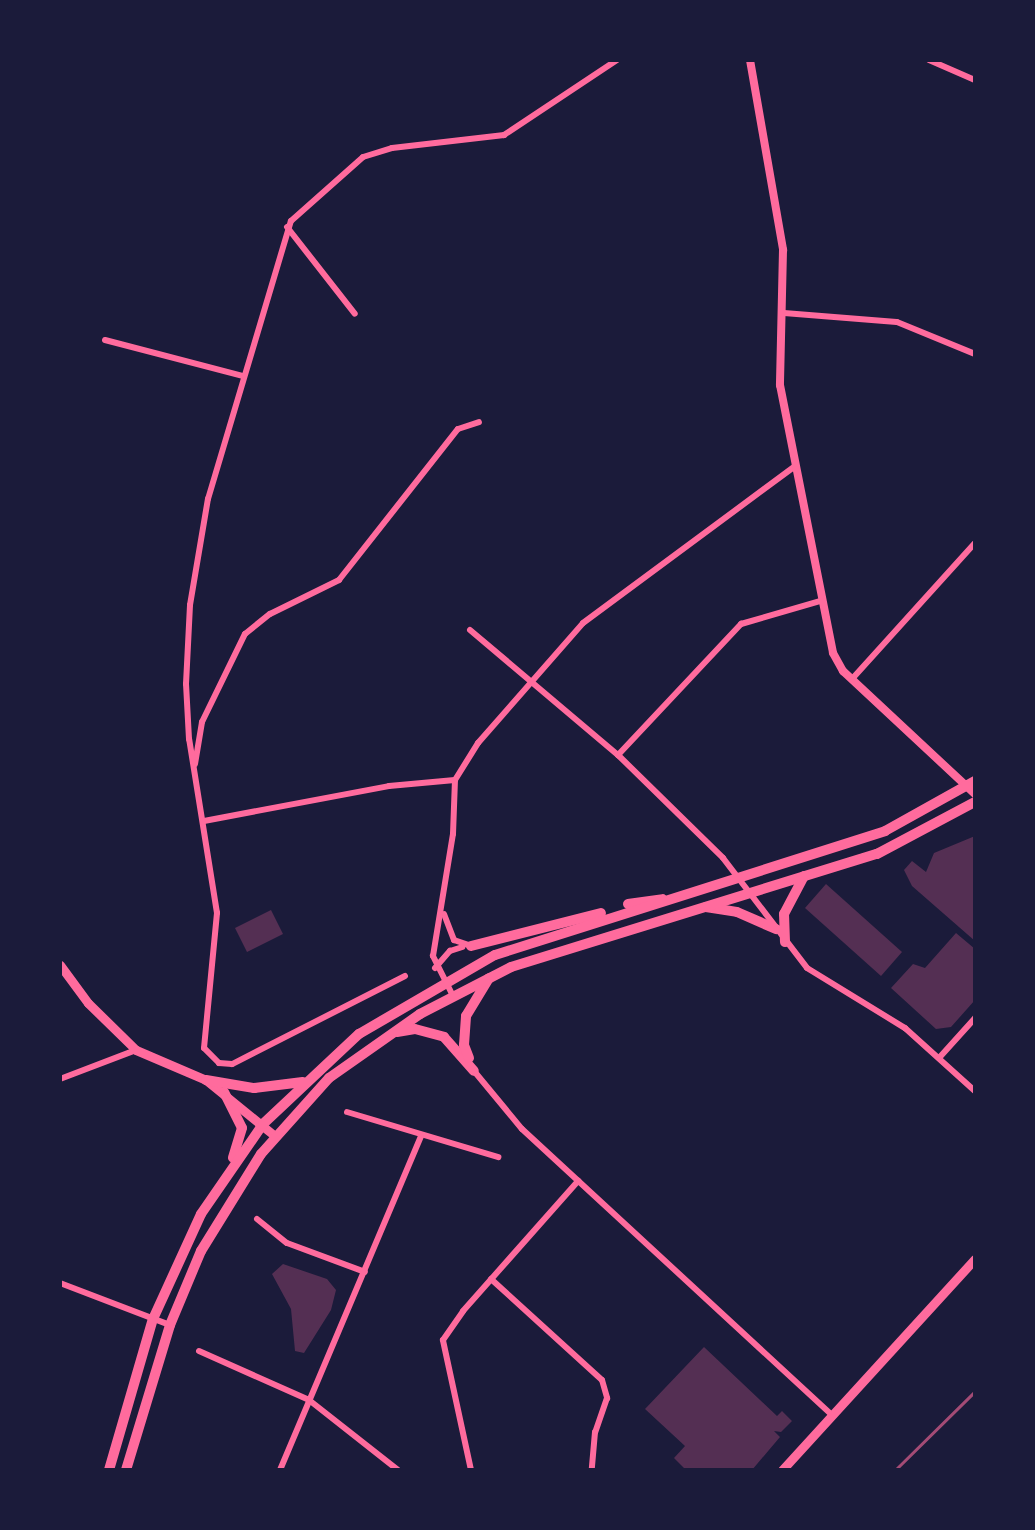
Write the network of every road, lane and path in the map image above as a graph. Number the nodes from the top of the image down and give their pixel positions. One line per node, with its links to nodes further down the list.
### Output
1 (615, 60): 5 (street)
2 (750, 60): 6 (street)
3 (929, 60): 4 (street)
4 (975, 80)
5 (287, 227): 7 (street); 10 (street)
6 (784, 313): 9 (street); 12 (street)
7 (355, 314)
8 (105, 340): 10 (street)
9 (975, 354)
10 (243, 376): 19 (street)
11 (479, 422): 19 (street)
12 (795, 466): 14 (street); 16 (street)
13 (974, 546): 17 (street)
14 (820, 601): 17 (street); 18 (street)
15 (470, 630): 16 (street)
16 (532, 679): 18 (street); 20 (street)
17 (852, 679): 21 (street)
18 (618, 755): 24 (street)
19 (194, 771): 23 (street)
20 (455, 780): 23 (street); 29 (street)
21 (973, 787): 24 (main road)
22 (975, 802): 25 (main road)
23 (204, 821): 36 (street)
24 (739, 875): 26 (street); 27 (main road)
25 (804, 876): 26 (main road); 31 (main road)
26 (752, 892): 28 (main road); 30 (street)
27 (667, 900): 32 (main road); 37 (main road)
28 (701, 907): 30 (main road); 35 (main road)
29 (443, 910): 32 (street); 34 (street)
30 (776, 929): 31 (street)
31 (785, 942): 42 (street)
32 (471, 946): 34 (street)
33 (60, 965): 41 (main road)
34 (435, 968): 37 (street)
35 (492, 975): 38 (main road); 43 (main road)
36 (405, 976)
37 (443, 982): 38 (street); 46 (main road)
38 (453, 996): 40 (main road)
39 (975, 1018): 42 (street)
40 (384, 1037): 43 (main road); 51 (main road)
41 (136, 1050): 44 (street); 45 (main road)
42 (939, 1058): 47 (street)
43 (474, 1071): 54 (street)
44 (60, 1079)
45 (206, 1080): 46 (main road); 48 (main road)
46 (303, 1082): 50 (main road)
47 (975, 1091)
48 (224, 1092): 50 (main road); 55 (main road)
49 (347, 1112): 52 (street)
50 (263, 1124): 51 (main road); 55 (main road)
51 (275, 1136): 62 (main road)
52 (421, 1137): 53 (street); 58 (street)
53 (498, 1157)
54 (578, 1181): 59 (street); 65 (street)
55 (218, 1189): 61 (main road)
56 (257, 1219): 58 (street)
57 (975, 1259): 65 (main road)
58 (365, 1272): 64 (street)
59 (491, 1279): 70 (street); 71 (street)
60 (60, 1283): 61 (street)
61 (153, 1319): 62 (street); 66 (main road)
62 (170, 1325): 67 (main road)
63 (199, 1351): 64 (street)
64 (309, 1400): 68 (street); 69 (street)
65 (833, 1416): 72 (main road)
66 (109, 1470)
67 (126, 1470)
68 (280, 1470)
69 (398, 1470)
70 (471, 1470)
71 (592, 1470)
72 (782, 1470)

